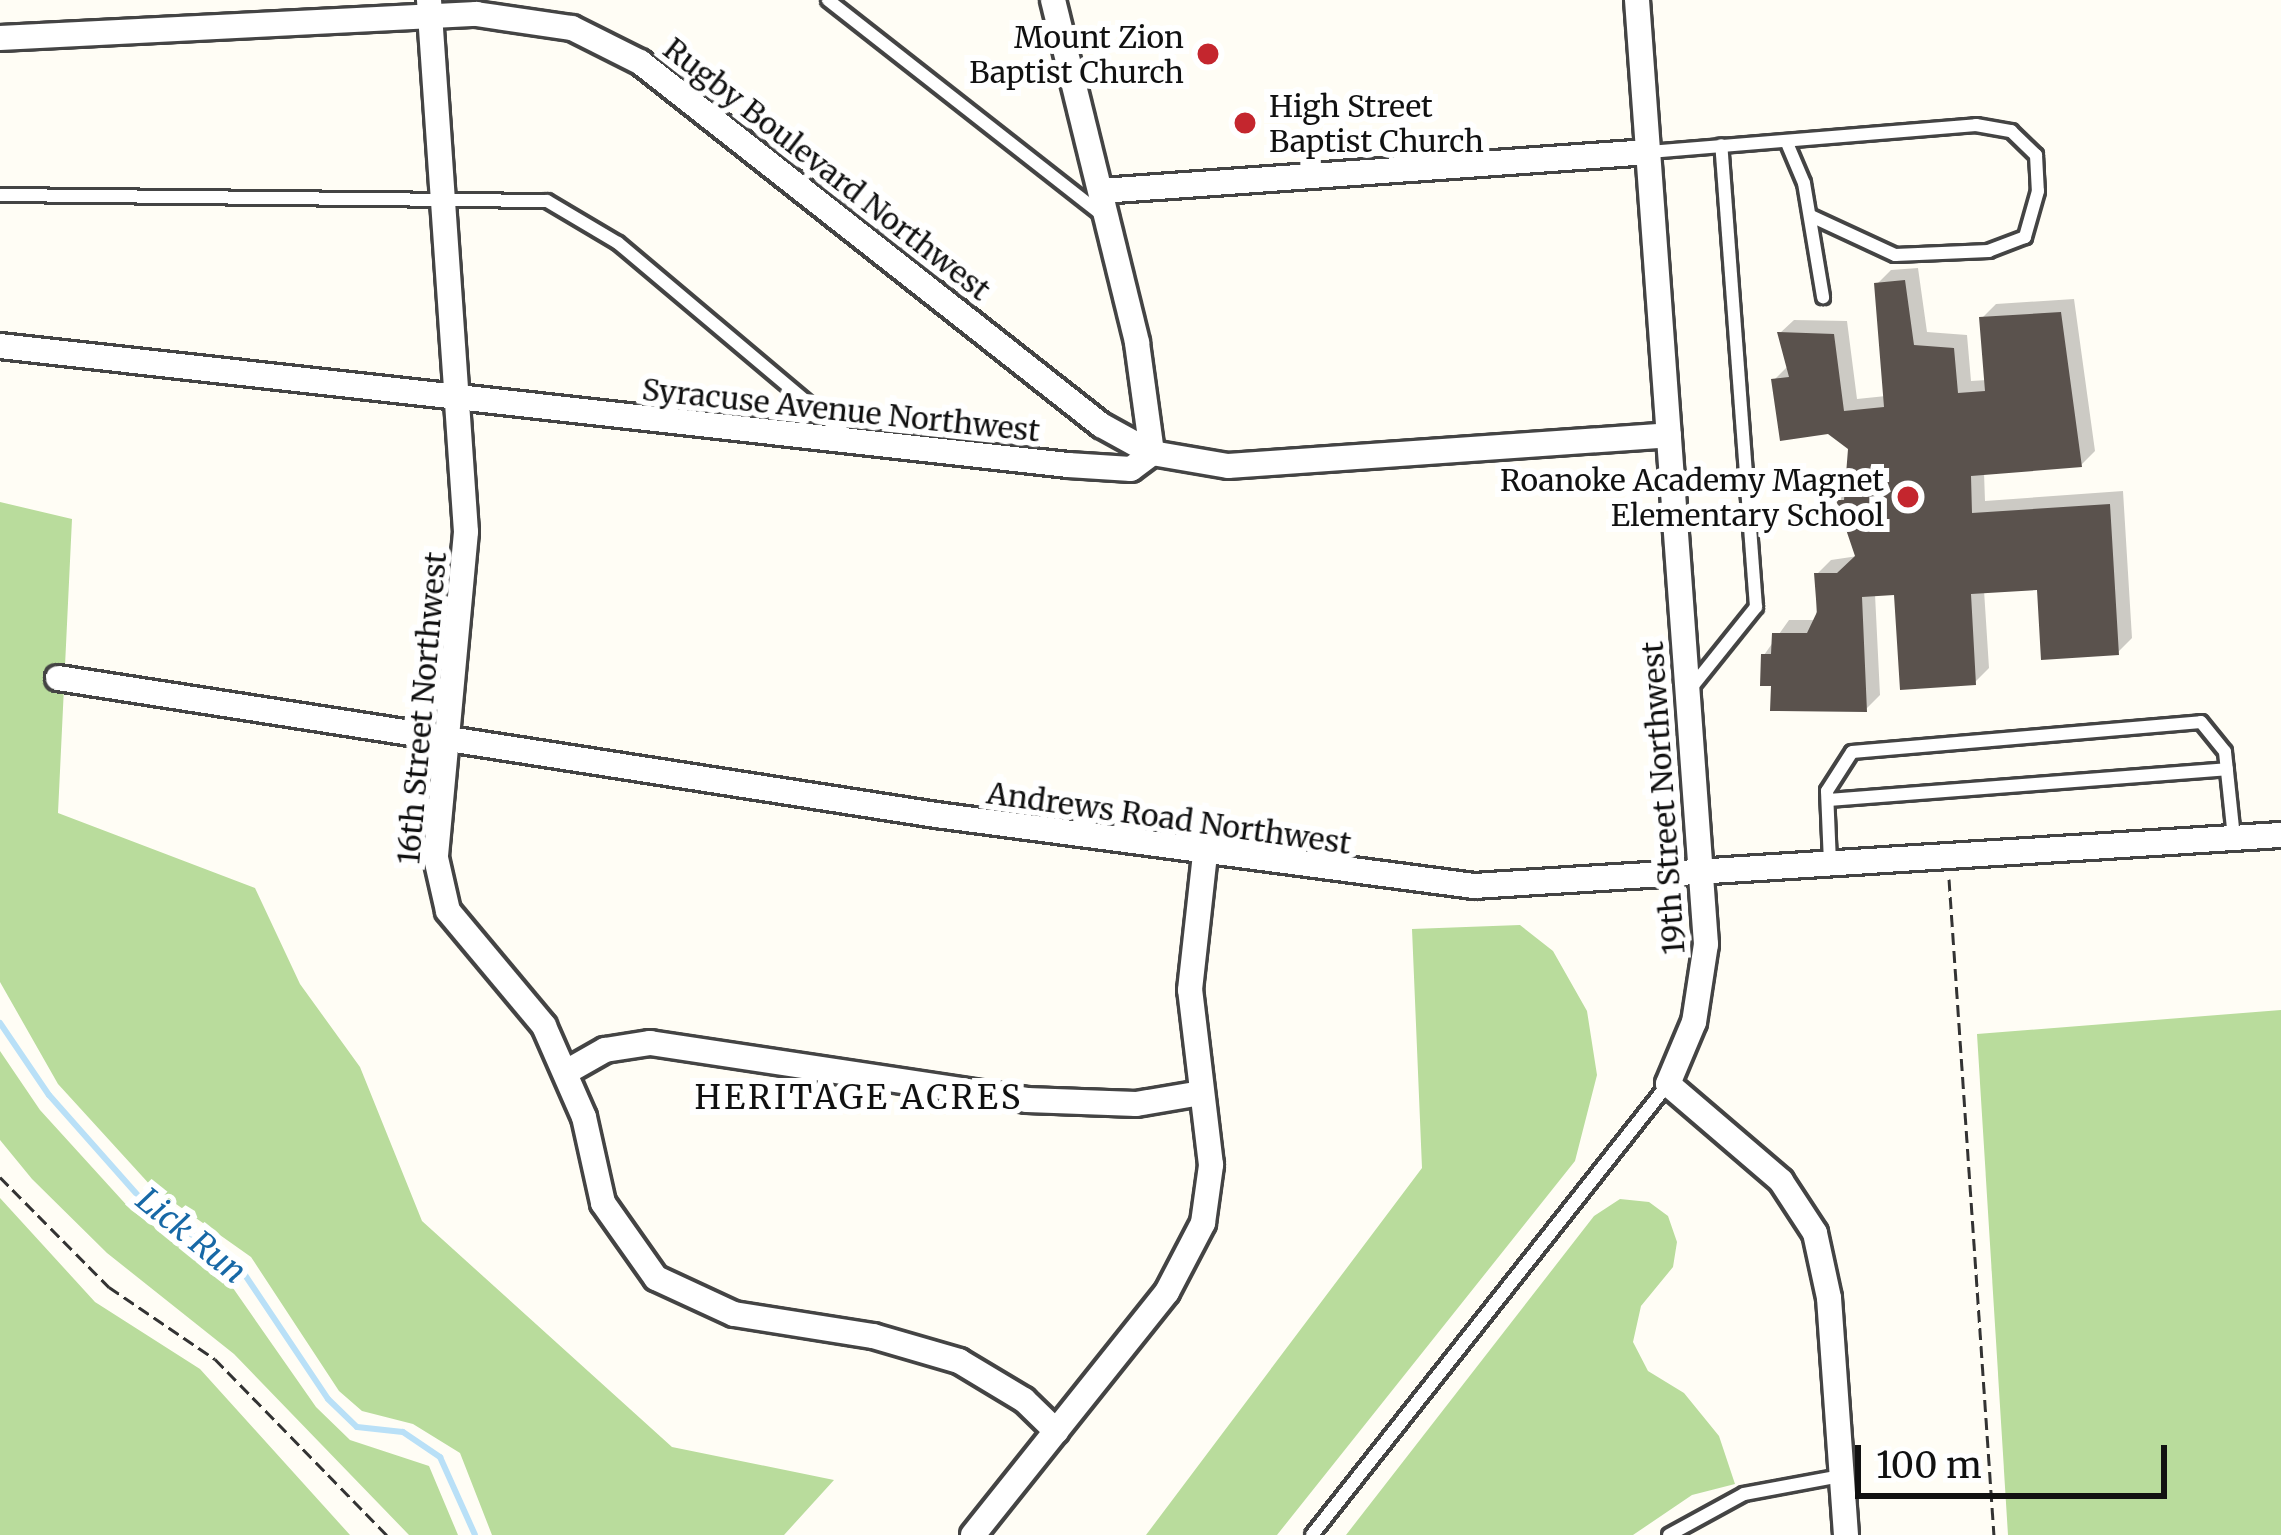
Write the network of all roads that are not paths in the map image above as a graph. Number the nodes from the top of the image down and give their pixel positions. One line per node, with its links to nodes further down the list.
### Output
1 (828, 0): 13 (lane)
2 (1053, 0): 9 (street)
3 (1637, 0): 8 (street, 19th Street Northwest)
4 (430, 8): 5 (street, Rugby Boulevard Northwest); 11 (street, 16th Street Northwest); 19 (street, Rugby Boulevard Northwest)
5 (0, 38)
6 (1786, 143): 7 (lane); 12 (lane); 12 (lane)
7 (1721, 145): 8 (lane); 21 (lane)
8 (1649, 152): 9 (street); 17 (street, 19th Street Northwest)
9 (1101, 191): 13 (street)
10 (0, 195): 11 (lane)
11 (442, 201): 16 (street, 16th Street Northwest); 18 (lane)
12 (1810, 215): 14 (lane)
13 (1107, 218): 19 (street)
14 (1823, 297)
15 (0, 346): 16 (street, Syracuse Avenue Northwest)
16 (456, 397): 18 (street, Syracuse Avenue Northwest); 22 (street, 16th Street Northwest)
17 (1670, 435): 19 (street, Syracuse Avenue Northwest); 21 (street, 19th Street Northwest)
18 (852, 441): 19 (street, Syracuse Avenue Northwest)
19 (1151, 453)
20 (58, 678): 22 (street, Andrews Road Northwest)
21 (1687, 692): 29 (street, 19th Street Northwest)
22 (448, 738): 27 (street, Andrews Road Northwest); 30 (street, 16th Street Northwest)
23 (2227, 769): 24 (lane); 24 (lane); 26 (lane)
24 (1828, 800): 28 (lane)
25 (2281, 835): 26 (street, Andrews Road Northwest)
26 (2234, 839): 28 (street, Andrews Road Northwest)
27 (1205, 854): 29 (street, Andrews Road Northwest); 32 (street)
28 (1830, 867): 29 (street, Andrews Road Northwest)
29 (1701, 876): 31 (street, 19th Street Northwest)
30 (568, 1071): 32 (street); 33 (street, 16th Street Northwest)
31 (1668, 1084): 34 (street); 36 (lane, 19th Street Northwest)
32 (1201, 1093): 33 (street)
33 (1056, 1432): 35 (street)
34 (1842, 1476): 37 (lane); 38 (street)
35 (973, 1535)
36 (1312, 1535)
37 (1669, 1535)
38 (1846, 1535)

